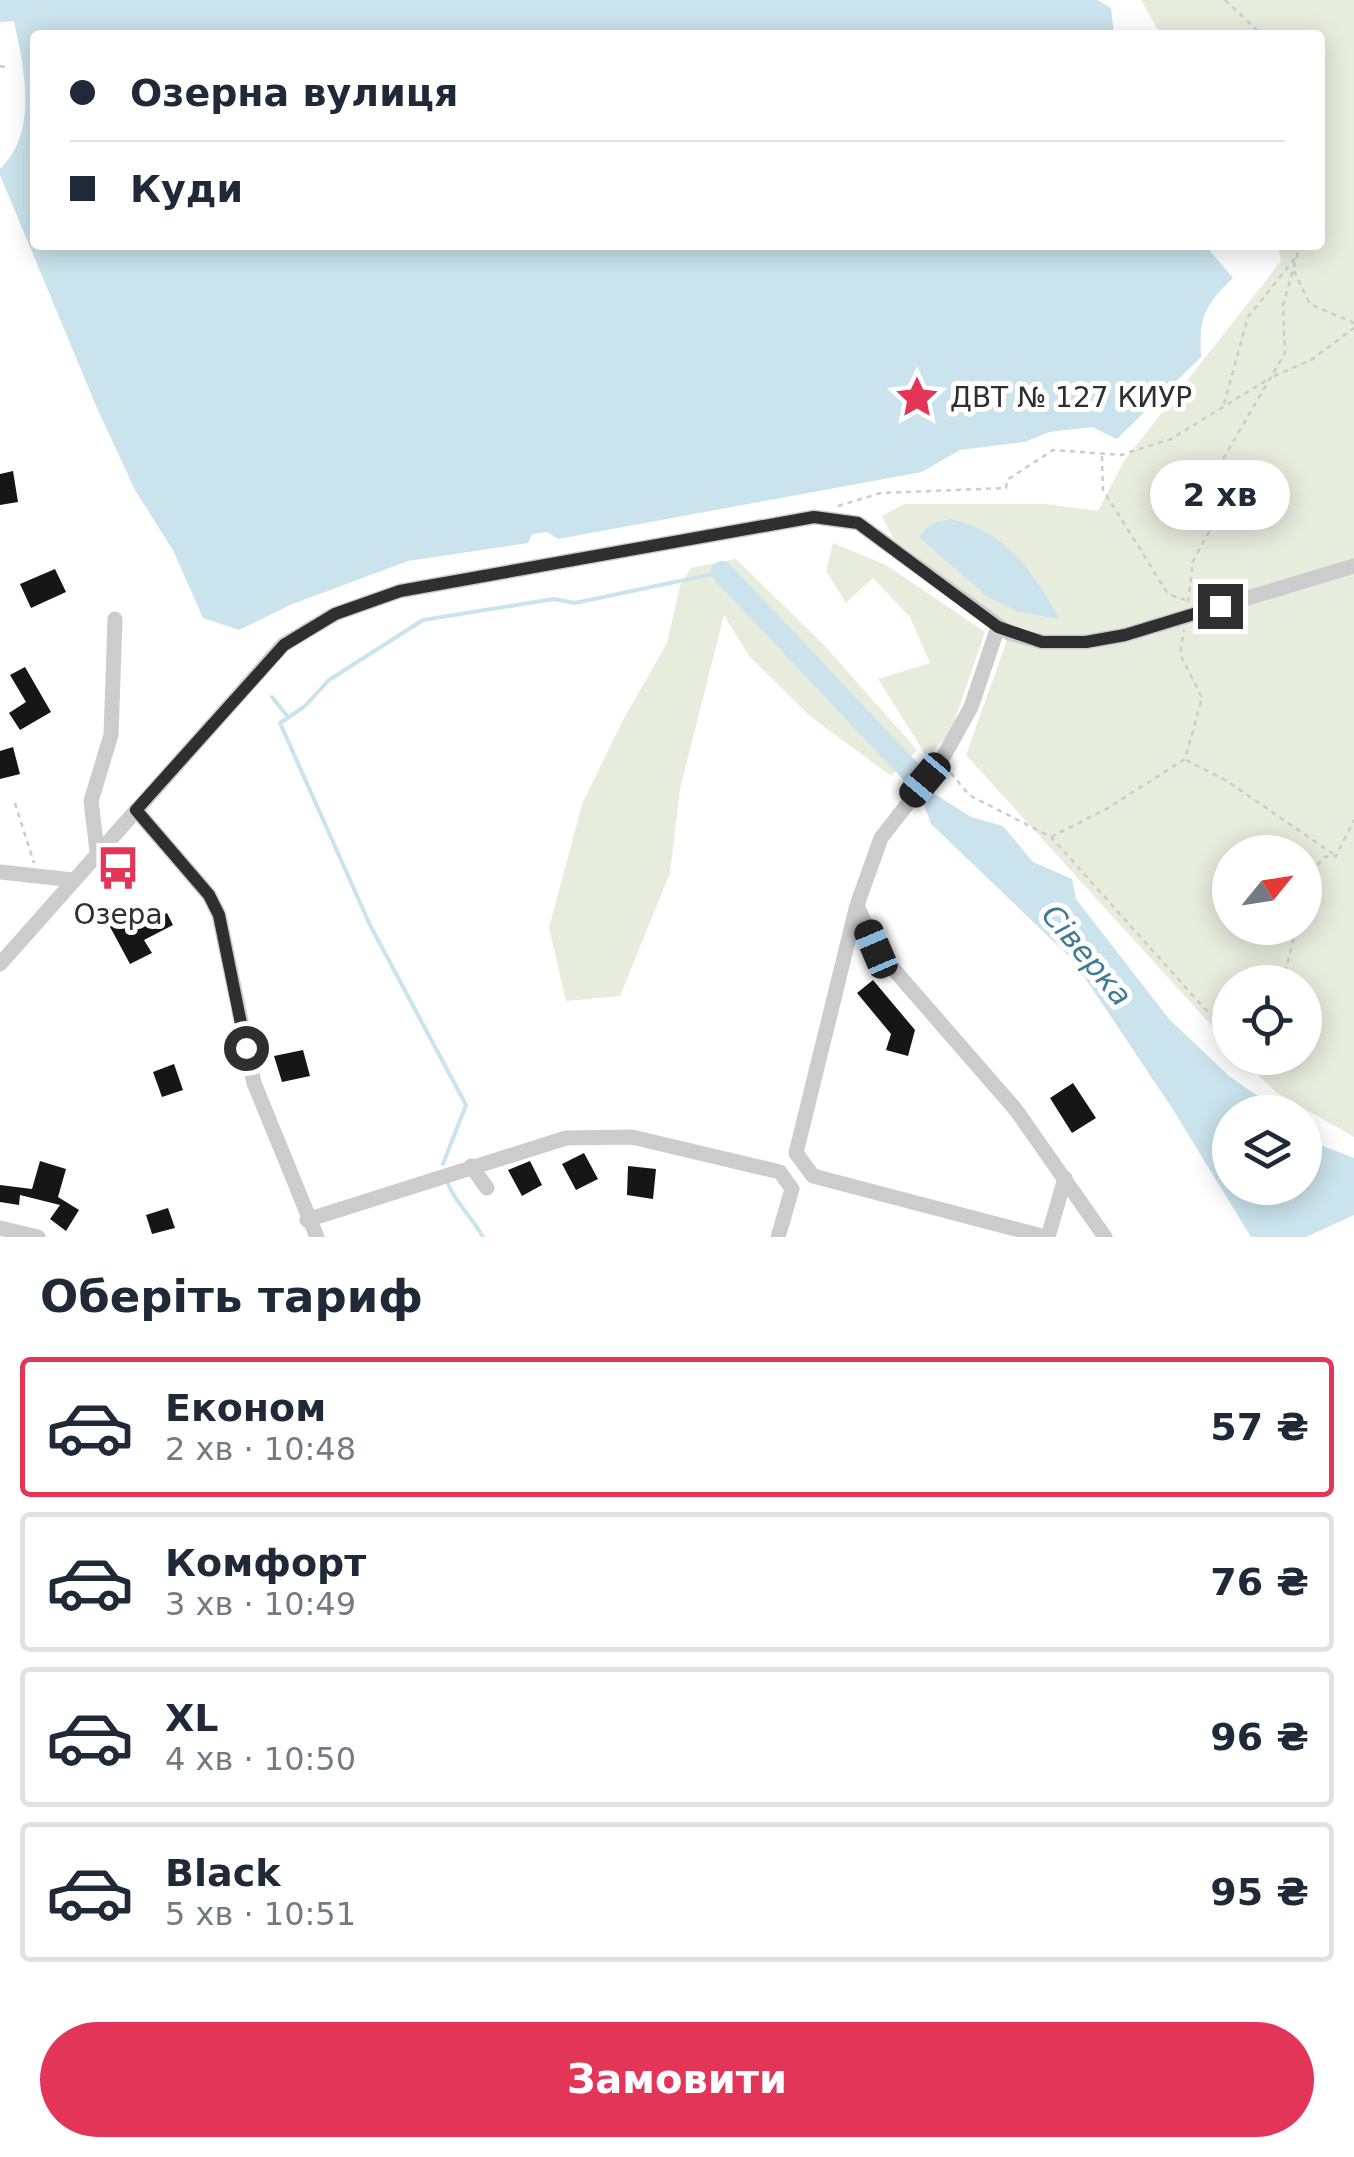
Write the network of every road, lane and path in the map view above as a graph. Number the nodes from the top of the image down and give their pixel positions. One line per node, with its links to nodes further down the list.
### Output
1 (1225, 0): 2 (path)
2 (1257, 30)
3 (0, 66): 4 (path)
4 (9, 68)
5 (1299, 250): 6 (path)
6 (1297, 256): 7 (path); 10 (path)
7 (1293, 270): 8 (path); 9 (path)
8 (1354, 326): 9 (path)
9 (1271, 378): 10 (path); 14 (path)
10 (1223, 407): 11 (path)
11 (1102, 455): 12 (path); 14 (path)
12 (814, 517): 16 (street); 20 (street)
13 (1354, 566): 14 (street)
14 (1187, 609): 16 (street); 17 (path)
15 (115, 618): 23 (street)
16 (998, 627): 18 (street)
17 (1185, 759): 22 (path); 24 (path)
18 (942, 761): 22 (path); 29 (street)
19 (15, 804): 27 (path)
20 (136, 810): 23 (street); 35 (street)
21 (1354, 820): 24 (path)
22 (1051, 837): 31 (path)
23 (97, 851): 28 (street)
24 (1336, 856): 25 (path)
25 (1322, 860)
26 (0, 872): 27 (street)
27 (36, 874): 28 (street)
28 (73, 880): 30 (street)
29 (858, 906): 33 (street); 40 (street)
30 (0, 964)
31 (1212, 1014)
32 (471, 1166): 34 (street); 35 (street); 39 (street)
33 (1065, 1178): 40 (street); 41 (street)
34 (487, 1188)
35 (307, 1220): 38 (street)
36 (0, 1228): 37 (street)
37 (38, 1237)
38 (316, 1237)
39 (778, 1237)
40 (1047, 1237)
41 (1105, 1237)

